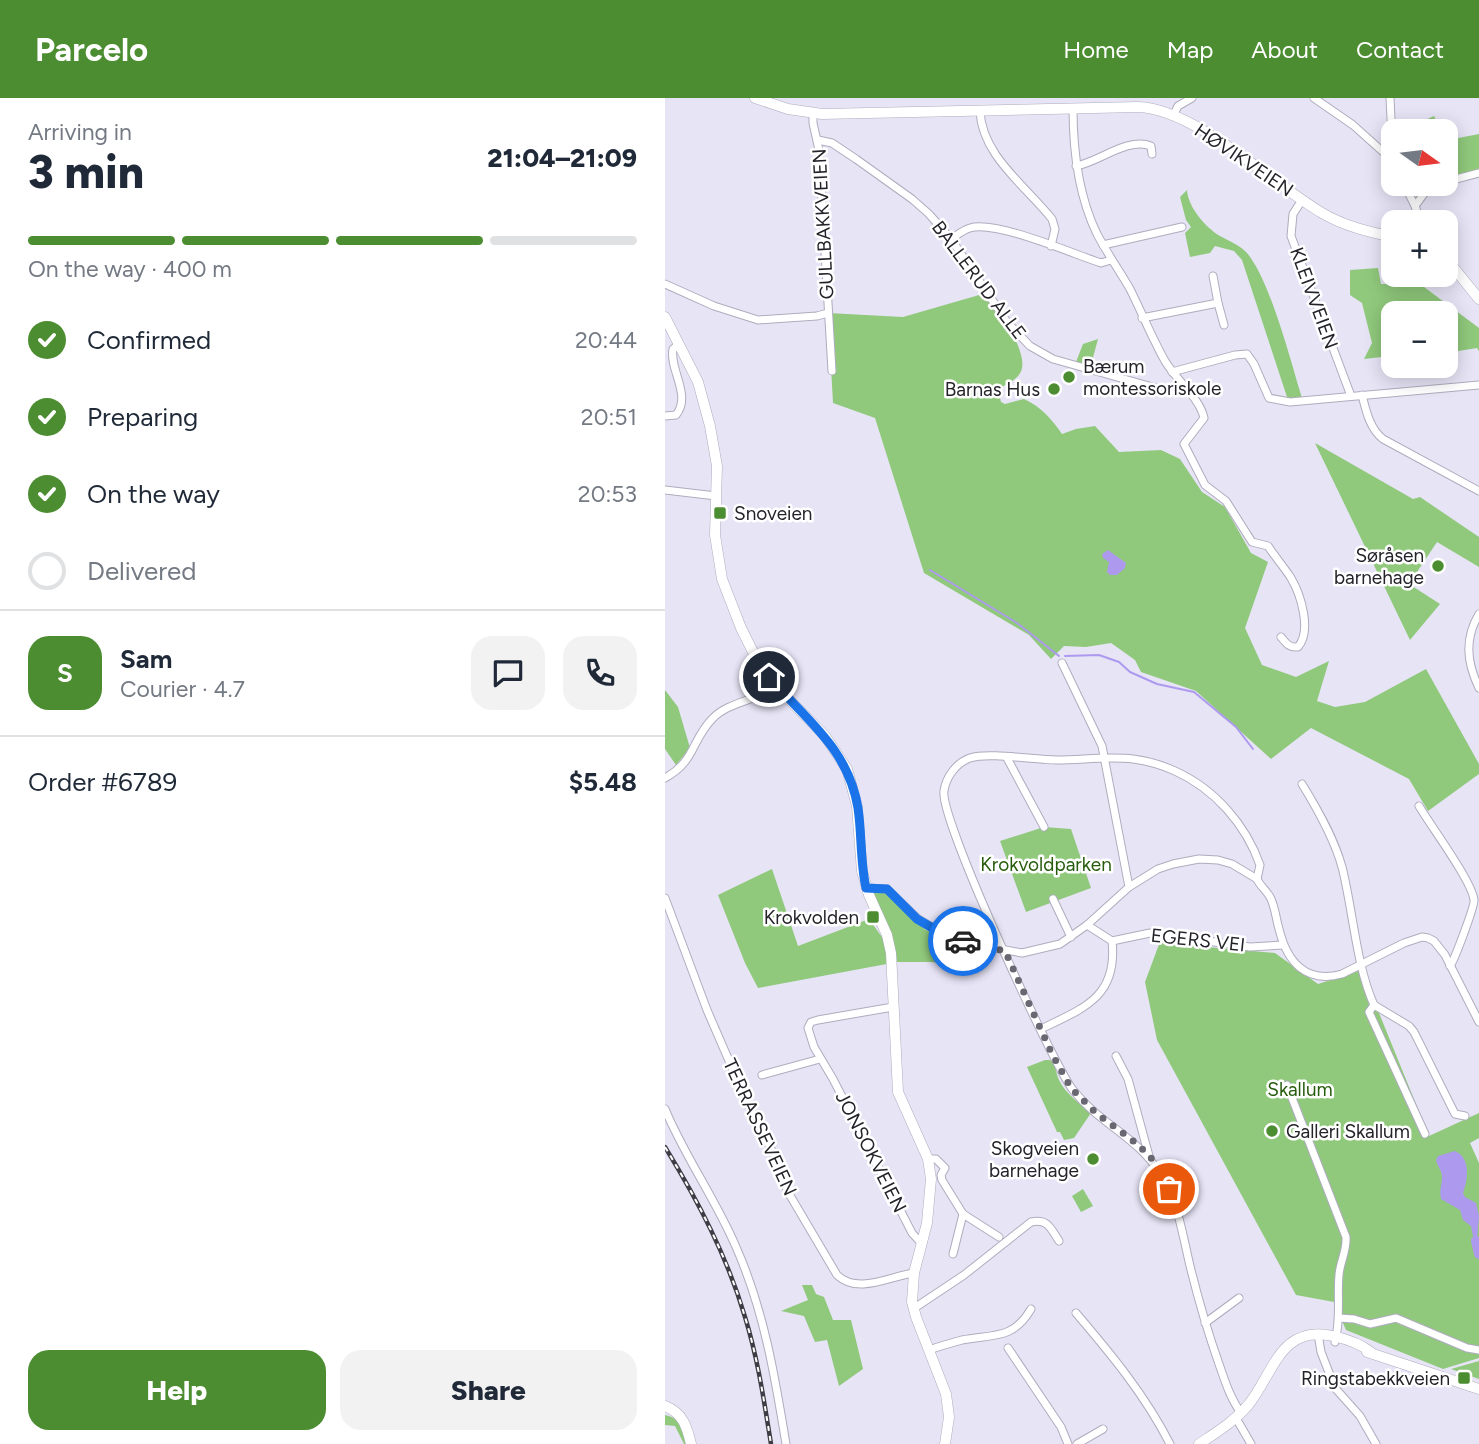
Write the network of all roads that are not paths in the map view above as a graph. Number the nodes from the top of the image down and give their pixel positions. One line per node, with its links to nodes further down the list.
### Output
1 (755, 98): 8 (main road, HØVIKVEIEN)
2 (1192, 98): 9 (street)
3 (1314, 98): 12 (street)
4 (1390, 98): 10 (street)
5 (1147, 103): 6 (main road, HØVIKVEIEN); 9 (main road, HØVIKVEIEN)
6 (1073, 108): 7 (main road, HØVIKVEIEN); 14 (street)
7 (980, 111): 8 (main road, HØVIKVEIEN); 26 (street)
8 (817, 114): 11 (street, GULLBAKKVEIEN)
9 (1174, 114): 19 (main road, HØVIKVEIEN)
10 (1391, 119)
11 (818, 138): 24 (street, BALLERUD ALLE); 33 (street, GULLBAKKVEIEN)
12 (1381, 150)
13 (1152, 154): 14 (street)
14 (1076, 166): 25 (street)
15 (1479, 173): 16 (street)
16 (1458, 179)
17 (1410, 196): 20 (street)
18 (1422, 196): 20 (street)
19 (1302, 200): 23 (main road, HØVIKVEIEN); 43 (street, KLEIVVEIEN)
20 (1415, 206): 21 (street)
21 (1416, 210)
22 (1182, 228): 25 (street)
23 (1381, 234)
24 (951, 239): 26 (street); 41 (street, BALLERUD ALLE)
25 (1103, 245): 27 (street)
26 (1051, 246): 27 (street)
27 (1111, 260): 35 (street)
28 (1458, 273): 31 (main road)
29 (1213, 276): 32 (street)
30 (665, 284): 33 (street, GULLBAKKVEIEN)
31 (1479, 299)
32 (1218, 303): 35 (street); 36 (street)
33 (828, 313): 38 (street, GULLBAKKVEIEN)
34 (665, 317): 37 (main road)
35 (1142, 318): 39 (street)
36 (1224, 325)
37 (678, 345): 44 (street); 47 (main road)
38 (832, 371)
39 (1173, 372): 43 (street); 49 (street)
40 (1479, 385): 42 (street)
41 (1156, 388)
42 (1362, 395): 43 (street); 46 (street)
43 (1351, 396)
44 (665, 416)
45 (665, 489): 47 (street)
46 (1479, 491)
47 (716, 496): 51 (main road)
48 (1479, 614): 52 (street)
49 (1281, 637)
50 (1062, 663): 54 (street)
51 (776, 686): 55 (street); 61 (main road)
52 (1479, 688)
53 (1007, 758): 54 (street); 58 (street); 68 (street)
54 (1104, 758): 59 (street); 60 (street)
55 (665, 778)
56 (1302, 784): 69 (street)
57 (1419, 806): 70 (street)
58 (1044, 827)
59 (1257, 879): 60 (street); 67 (street)
60 (1129, 887): 64 (street)
61 (866, 888): 68 (street); 72 (main road)
62 (665, 898): 89 (street, TERRASSEVEIEN)
63 (1053, 899): 65 (street)
64 (1087, 925): 65 (street); 66 (street)
65 (1071, 937): 68 (street)
66 (1112, 941): 67 (street, EGERS VEI); 74 (street)
67 (1283, 945): 69 (street)
68 (1005, 951): 74 (street)
69 (1362, 964): 70 (street); 71 (street)
70 (1450, 966): 73 (street)
71 (1374, 1005): 80 (street); 81 (street)
72 (894, 1007): 76 (street, JONSOKVEIEN); 83 (main road)
73 (1479, 1022)
74 (1041, 1029): 82 (street)
75 (1116, 1056): 82 (street)
76 (820, 1059): 77 (street); 87 (street, JONSOKVEIEN)
77 (762, 1075)
78 (1287, 1085): 94 (street)
79 (665, 1109): 107 (street)
80 (1465, 1116)
81 (1425, 1134)
82 (1150, 1156): 95 (street)
83 (928, 1159): 84 (street); 87 (main road)
84 (963, 1214): 85 (street); 88 (street)
85 (999, 1237)
86 (1059, 1241): 91 (street)
87 (922, 1244): 89 (main road)
88 (953, 1254)
89 (914, 1273): 91 (main road)
90 (1239, 1298): 95 (street)
91 (913, 1309): 100 (main road)
92 (1031, 1309): 100 (street)
93 (1076, 1312): 111 (street)
94 (1339, 1318): 96 (street); 101 (street)
95 (1205, 1322): 104 (street)
96 (1336, 1339): 97 (main road); 98 (main road); 102 (main road)
97 (1319, 1340): 98 (main road); 114 (street)
98 (1292, 1344): 104 (main road)
99 (1007, 1348): 109 (street)
100 (929, 1350): 108 (main road)
101 (1479, 1350)
102 (1479, 1389)
103 (665, 1406): 106 (main road)
104 (1238, 1416): 112 (main road); 113 (street)
105 (1103, 1429): 110 (street)
106 (691, 1444)
107 (786, 1444)
108 (944, 1444)
109 (1068, 1444)
110 (1077, 1444)
111 (1170, 1444)
112 (1199, 1444)
113 (1251, 1444)
114 (1377, 1444)

